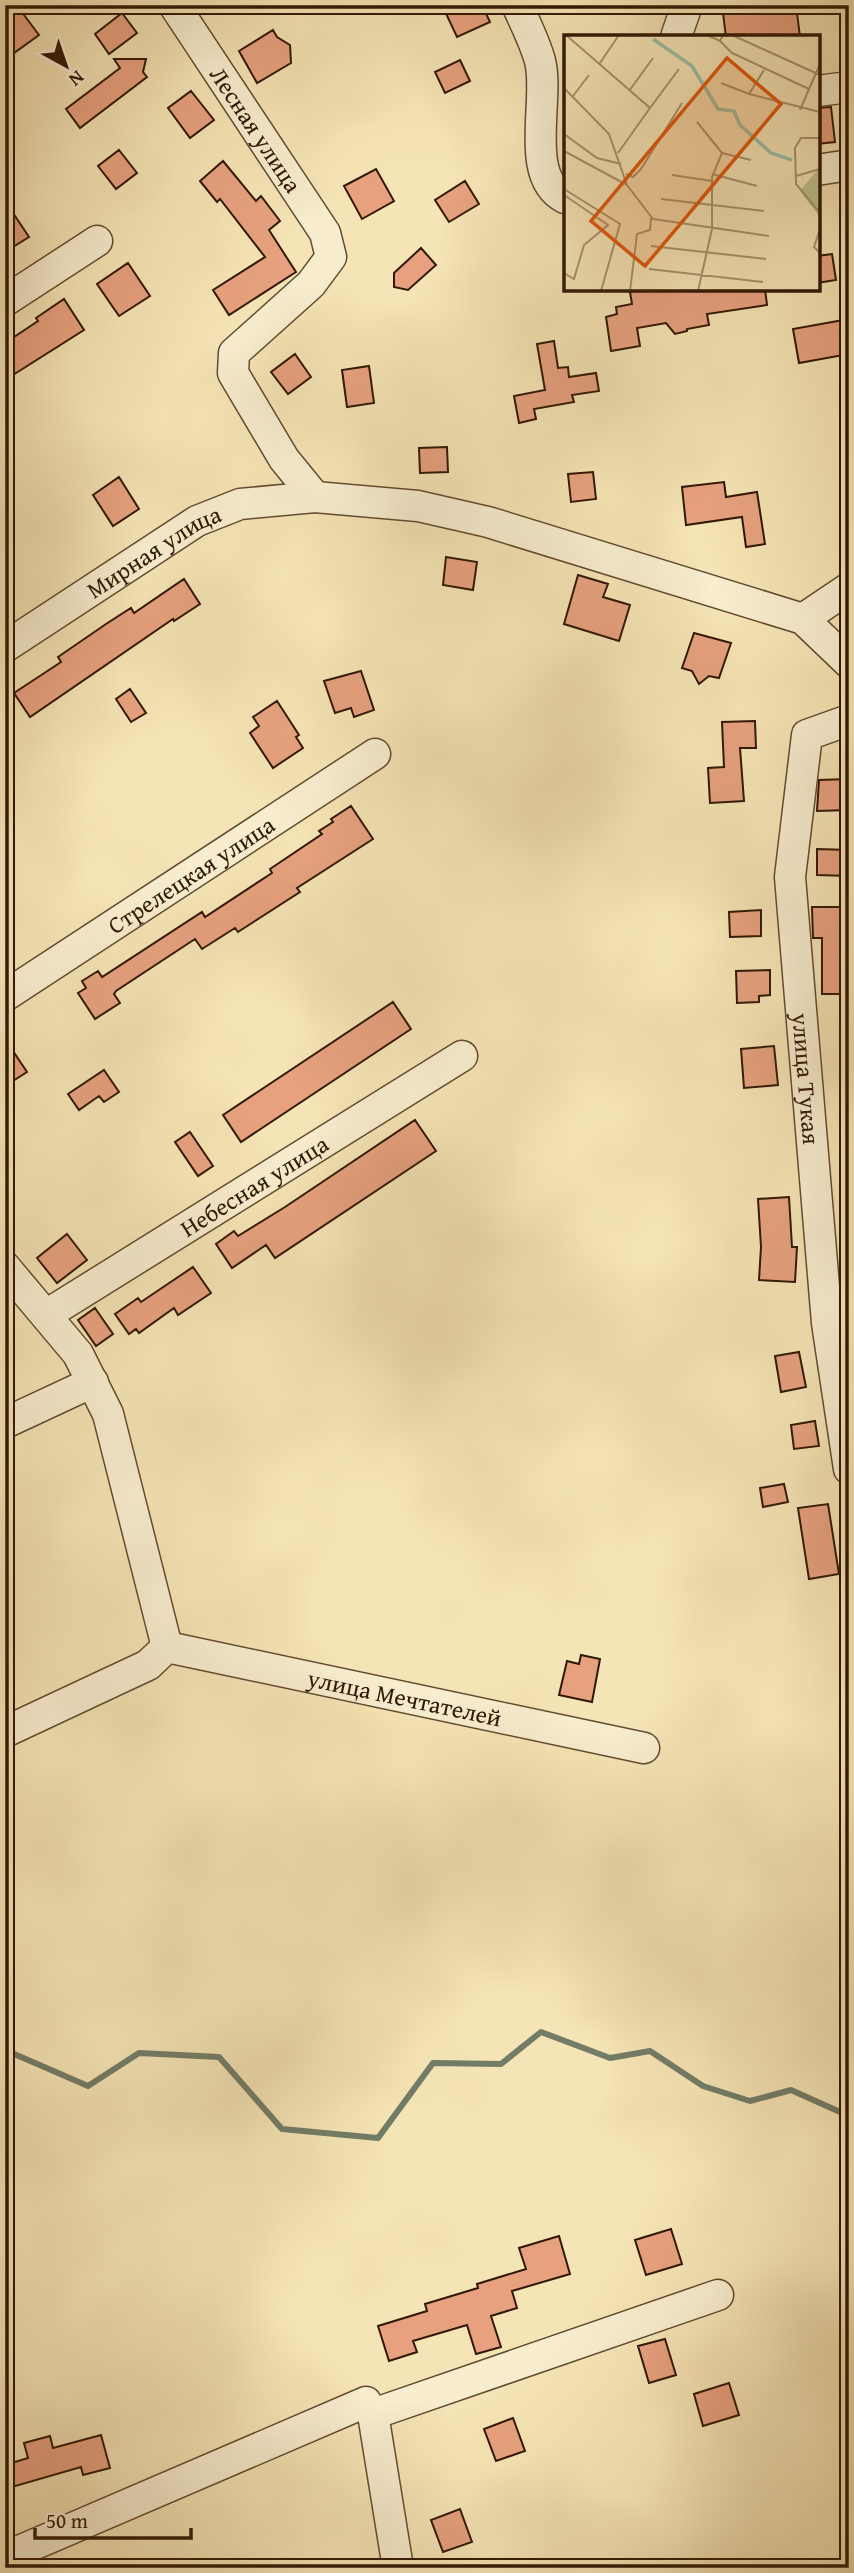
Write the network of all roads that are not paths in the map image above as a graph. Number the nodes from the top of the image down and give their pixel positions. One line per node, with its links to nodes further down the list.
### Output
1 (174, 5): 12 (street, Лесная улица)
2 (517, 5): 9 (street)
3 (687, 5): 4 (street)
4 (677, 35)
5 (849, 87): 6 (street)
6 (819, 91)
7 (849, 165): 8 (street)
8 (819, 170)
9 (557, 191)
10 (97, 241): 11 (street)
11 (5, 301)
12 (315, 497): 14 (street, Мирная улица); 15 (street, Мирная улица)
13 (849, 588): 14 (street)
14 (803, 619): 16 (street)
15 (5, 647)
16 (849, 663)
17 (849, 720): 25 (street, улица Тукая)
18 (375, 754): 19 (street, Стрелецкая улица)
19 (5, 996)
20 (462, 1056): 22 (street, Небесная улица)
21 (5, 1267): 22 (street)
22 (46, 1315): 23 (street)
23 (93, 1382): 24 (street); 26 (street)
24 (5, 1423)
25 (849, 1469)
26 (167, 1647): 27 (street); 28 (street, улица Мечтателей)
27 (5, 1732)
28 (645, 1748)
29 (718, 2295): 30 (street)
30 (373, 2414): 31 (street); 32 (street)
31 (5, 2557)
32 (398, 2568)

